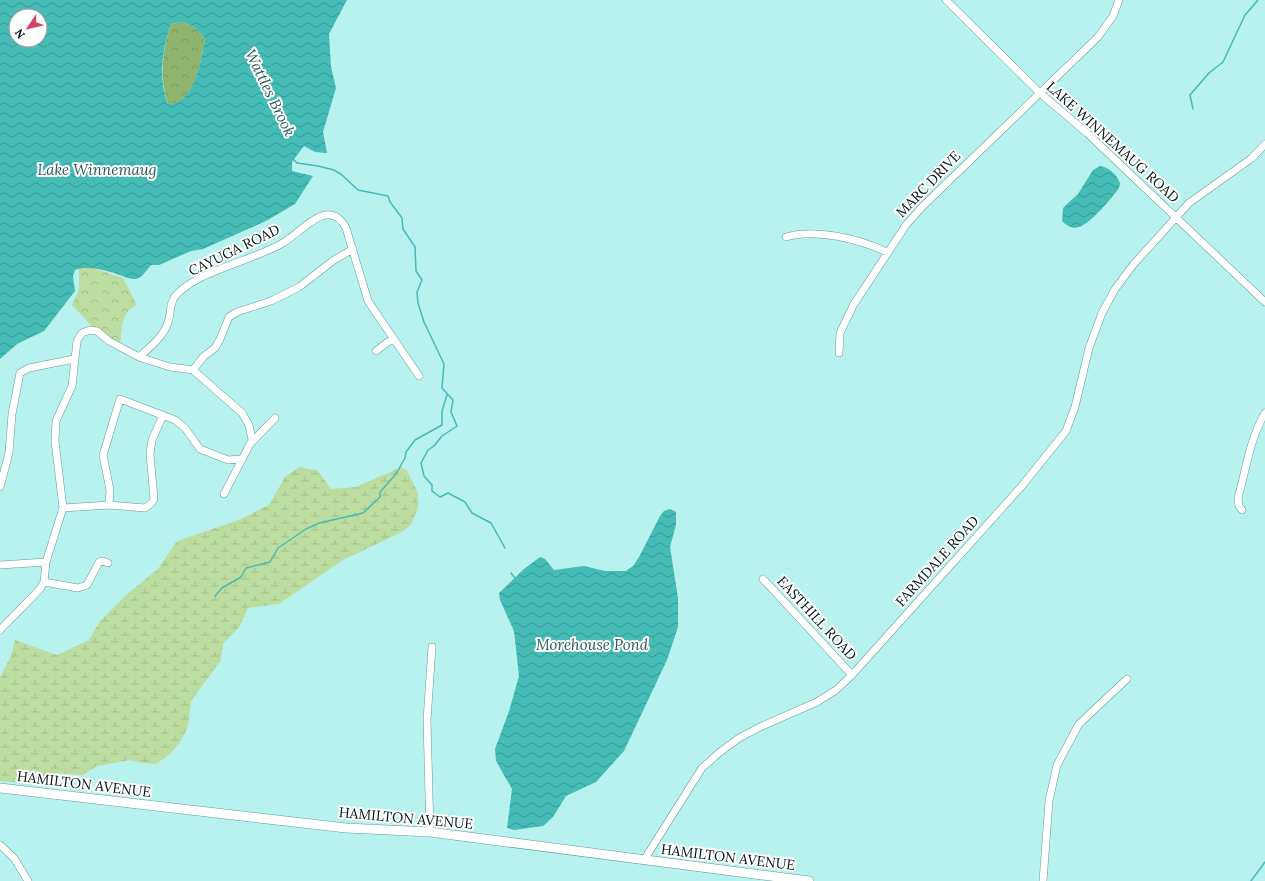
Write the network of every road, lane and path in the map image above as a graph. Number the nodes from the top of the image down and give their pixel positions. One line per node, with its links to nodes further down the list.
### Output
1 (946, 0): 3 (street, LAKE WINNEMAUG ROAD)
2 (1119, 0): 3 (street, MARC DRIVE)
3 (1040, 93): 5 (street, LAKE WINNEMAUG ROAD); 8 (street, MARC DRIVE)
4 (1265, 144): 5 (street, FARMDALE ROAD)
5 (1177, 217): 9 (street, LAKE WINNEMAUG ROAD); 34 (street, FARMDALE ROAD)
6 (786, 237): 8 (street)
7 (353, 249): 10 (street, CAYUGA ROAD); 13 (street, CAYUGA ROAD); 15 (street)
8 (887, 252): 12 (street, MARC DRIVE)
9 (1265, 302)
10 (392, 339): 11 (street); 16 (street, CAYUGA ROAD)
11 (376, 351)
12 (839, 353)
13 (139, 357): 14 (street); 15 (street)
14 (74, 359): 22 (street); 25 (street)
15 (194, 370): 20 (street)
16 (419, 376)
17 (1265, 413): 26 (street)
18 (163, 415): 21 (street); 24 (street); 24 (street)
19 (275, 418): 20 (street)
20 (252, 440): 21 (street)
21 (241, 459): 23 (street)
22 (0, 487)
23 (224, 494)
24 (109, 505): 25 (street)
25 (63, 508): 27 (street)
26 (1242, 510)
27 (46, 562): 29 (street); 31 (street)
28 (108, 563): 31 (street)
29 (0, 566)
30 (763, 579): 34 (street, EASTHILL ROAD)
31 (44, 582): 32 (street)
32 (0, 630)
33 (432, 647): 37 (street)
34 (852, 675): 39 (street, FARMDALE ROAD)
35 (1127, 679): 42 (street)
36 (0, 788): 37 (street, HAMILTON AVENUE)
37 (430, 832): 39 (street, HAMILTON AVENUE)
38 (0, 845): 40 (street)
39 (644, 860): 41 (street, HAMILTON AVENUE)
40 (28, 881)
41 (809, 881)
42 (1043, 881)

